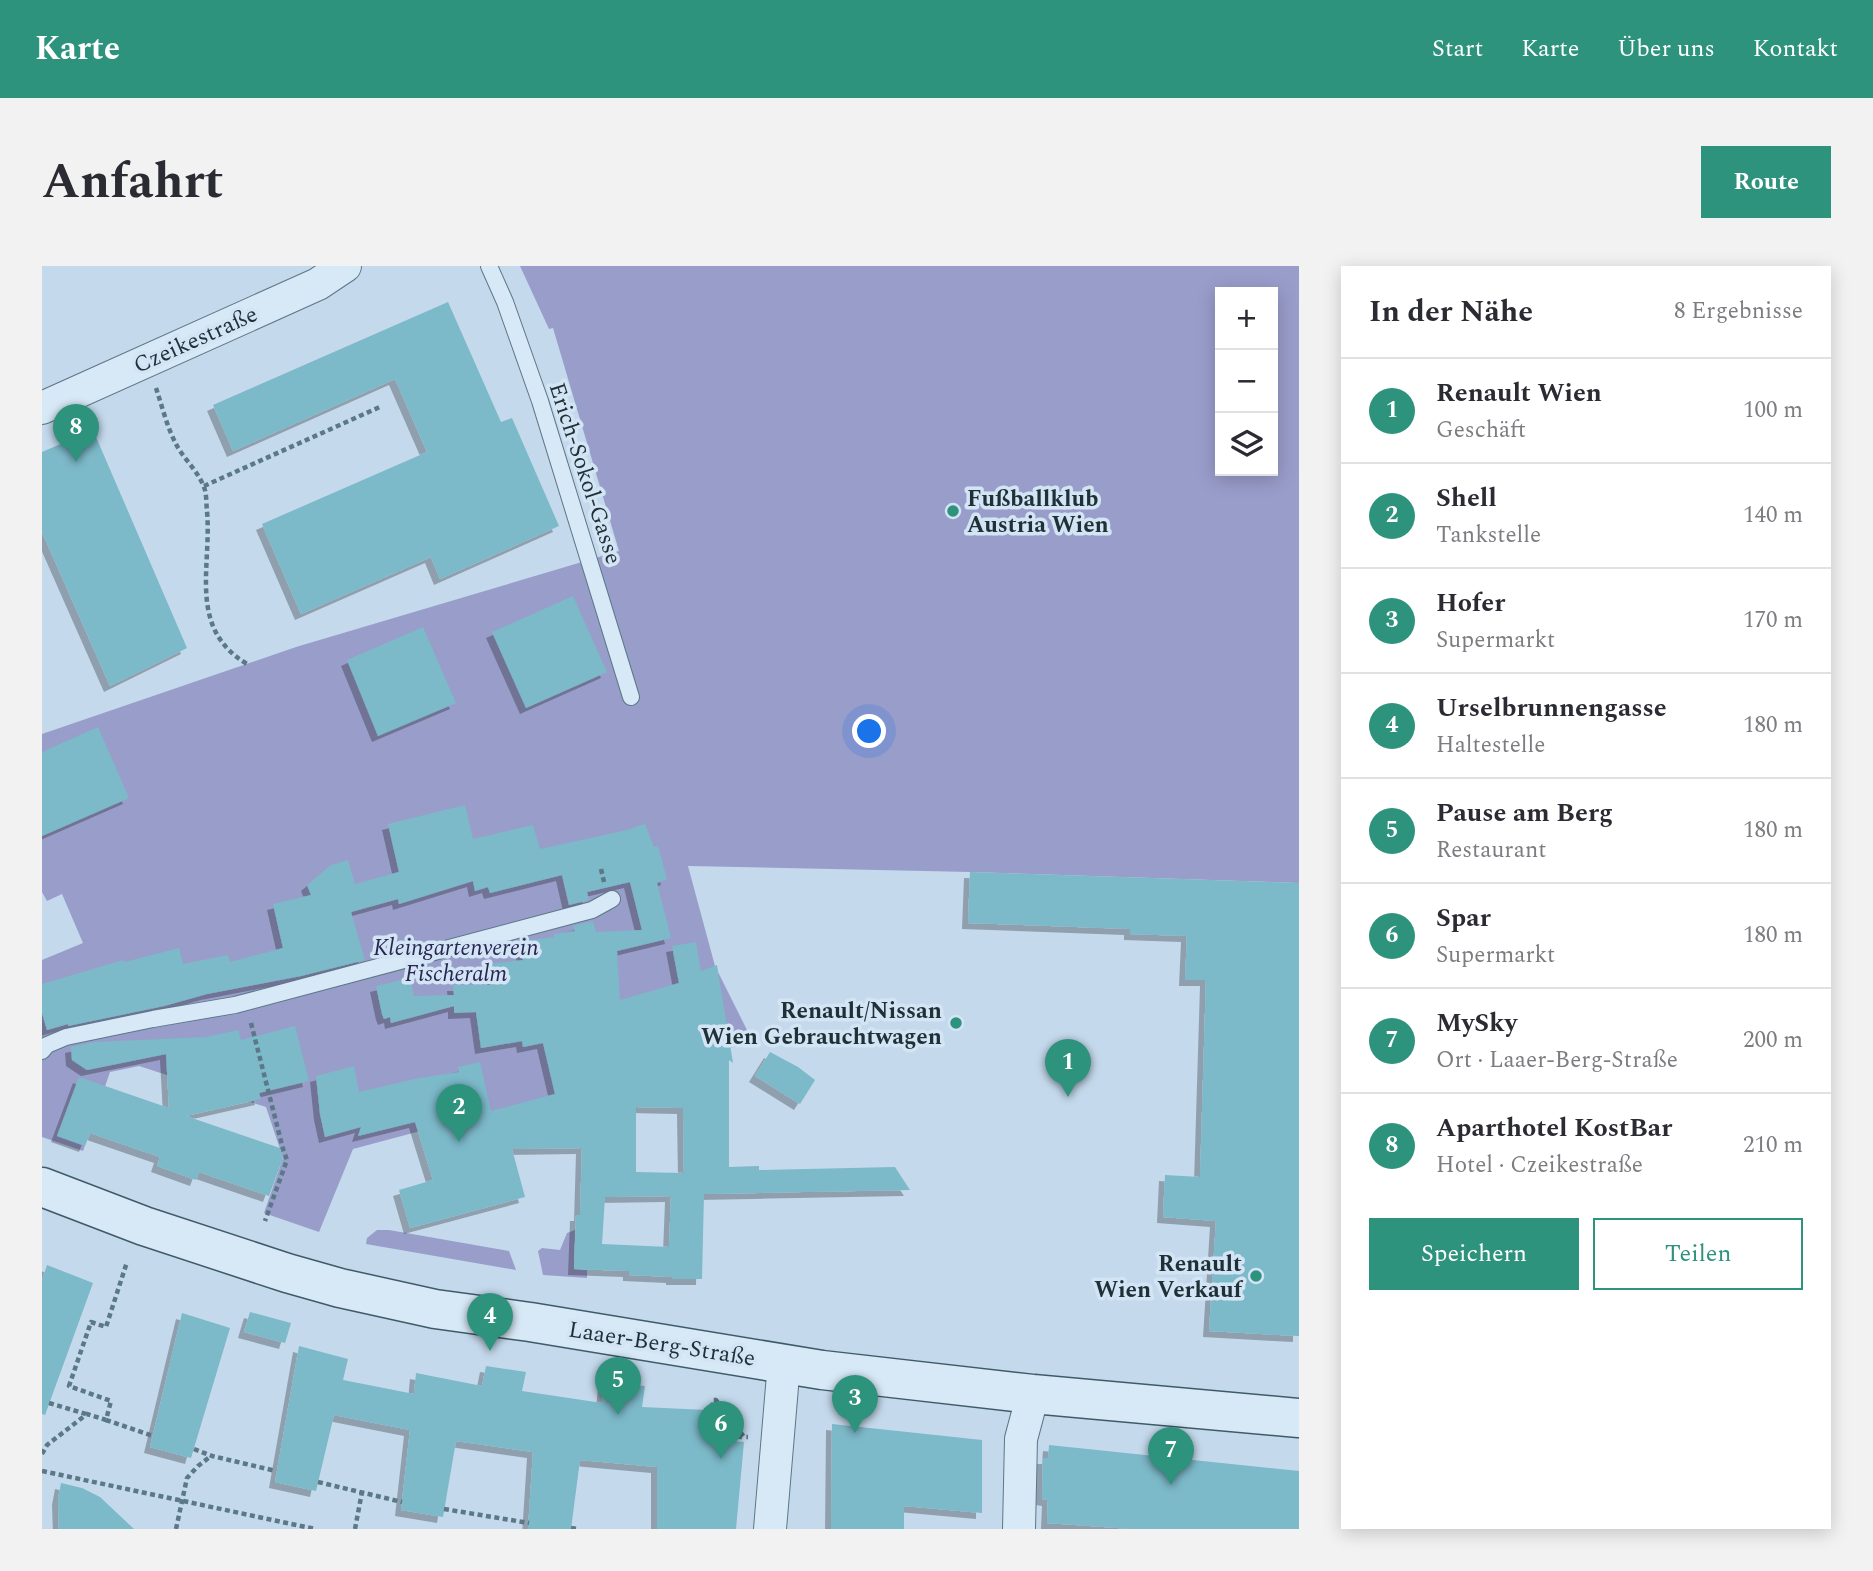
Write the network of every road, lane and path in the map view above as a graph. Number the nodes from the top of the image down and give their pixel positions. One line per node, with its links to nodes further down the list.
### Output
1 (345, 266): 3 (street, Czeikestraße)
2 (489, 266): 8 (lane, Erich-Sokol-Gasse)
3 (146, 361): 5 (street, Czeikestraße); 6 (path)
4 (382, 406): 6 (path)
5 (42, 408)
6 (204, 486): 7 (path)
7 (247, 664)
8 (631, 696)
9 (612, 899): 10 (lane)
10 (246, 1002): 11 (lane); 13 (path)
11 (42, 1051)
12 (42, 1187): 15 (main road, Laaer-Berg-Straße)
13 (265, 1221)
14 (127, 1262): 20 (path)
15 (784, 1363): 16 (main road, Laaer-Berg-Straße); 39 (street)
16 (1033, 1394): 19 (main road, Laaer-Berg-Straße); 40 (street)
17 (49, 1403): 18 (path)
18 (87, 1414): 20 (path); 24 (path)
19 (1299, 1418)
20 (106, 1420): 21 (path)
21 (153, 1436)
22 (719, 1438): 22 (path)
23 (194, 1449): 25 (path)
24 (42, 1453)
25 (212, 1456): 27 (path); 30 (path)
26 (42, 1471): 30 (path)
27 (276, 1471)
28 (318, 1482): 29 (path)
29 (362, 1492): 31 (path); 37 (path)
30 (181, 1501): 35 (path); 36 (path)
31 (402, 1502)
32 (444, 1509): 33 (path)
33 (529, 1522)
34 (571, 1528): 38 (path)
35 (176, 1529)
36 (316, 1529)
37 (355, 1529)
38 (579, 1529)
39 (770, 1529)
40 (1019, 1529)

